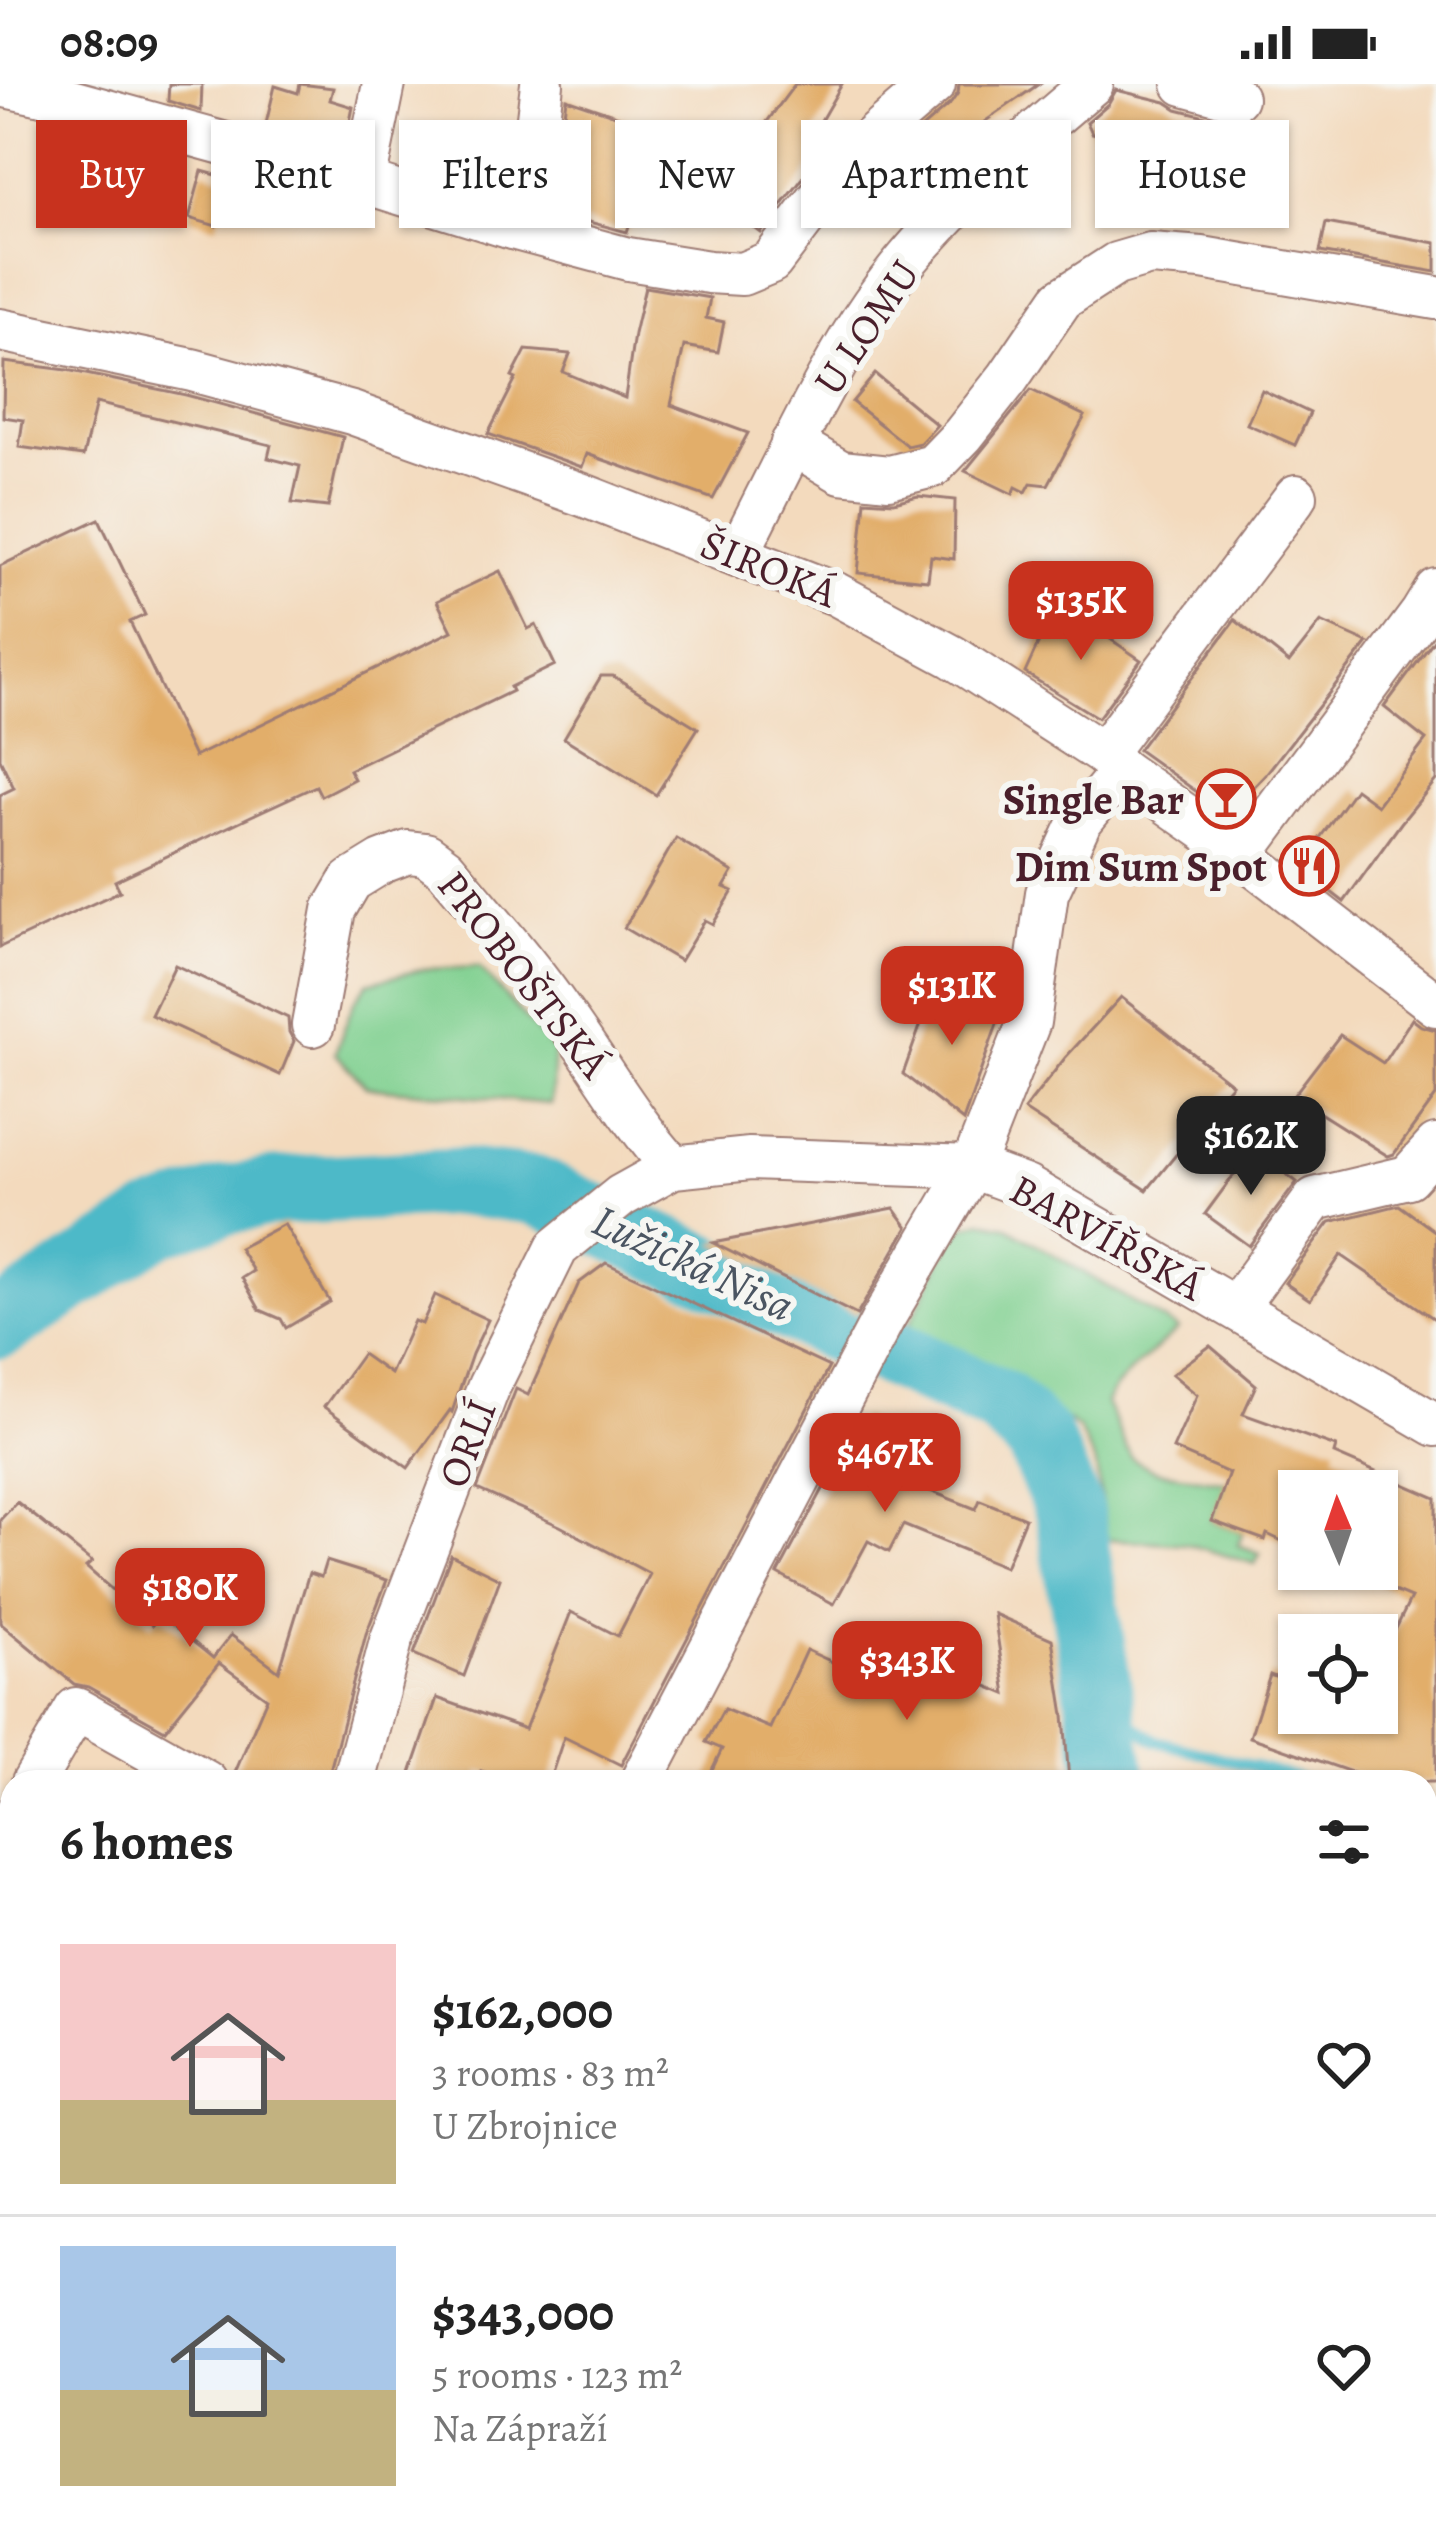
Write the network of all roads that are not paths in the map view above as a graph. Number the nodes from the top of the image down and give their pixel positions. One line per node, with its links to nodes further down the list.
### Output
1 (384, 84): 9 (street)
2 (542, 84): 8 (street)
3 (934, 84): 11 (street)
4 (1092, 84): 14 (street, U LOMU)
5 (1184, 84): 7 (street)
6 (0, 85): 10 (street)
7 (1236, 98)
8 (538, 120)
9 (375, 128)
10 (211, 140)
11 (512, 228)
12 (1436, 298): 14 (street)
13 (3, 330): 16 (street, ŠIROKÁ)
14 (792, 443): 16 (street, U LOMU)
15 (1296, 496): 18 (street)
16 (737, 555): 18 (street, ŠIROKÁ)
17 (1436, 590): 19 (street)
18 (1113, 763): 19 (street, ŠIROKÁ); 24 (street)
19 (1242, 855): 20 (street, ŠIROKÁ)
20 (1436, 1005)
21 (313, 1025): 23 (street, PROBOŠTSKÁ)
22 (1436, 1146): 25 (street)
23 (674, 1167): 24 (street, BARVÍŘSKÁ); 29 (street, ORLÍ)
24 (972, 1167): 25 (street, BARVÍŘSKÁ); 30 (street)
25 (1236, 1307): 26 (street, BARVÍŘSKÁ)
26 (1436, 1425)
27 (40, 1770): 28 (street)
28 (185, 1770)
29 (357, 1770)
30 (647, 1770)

